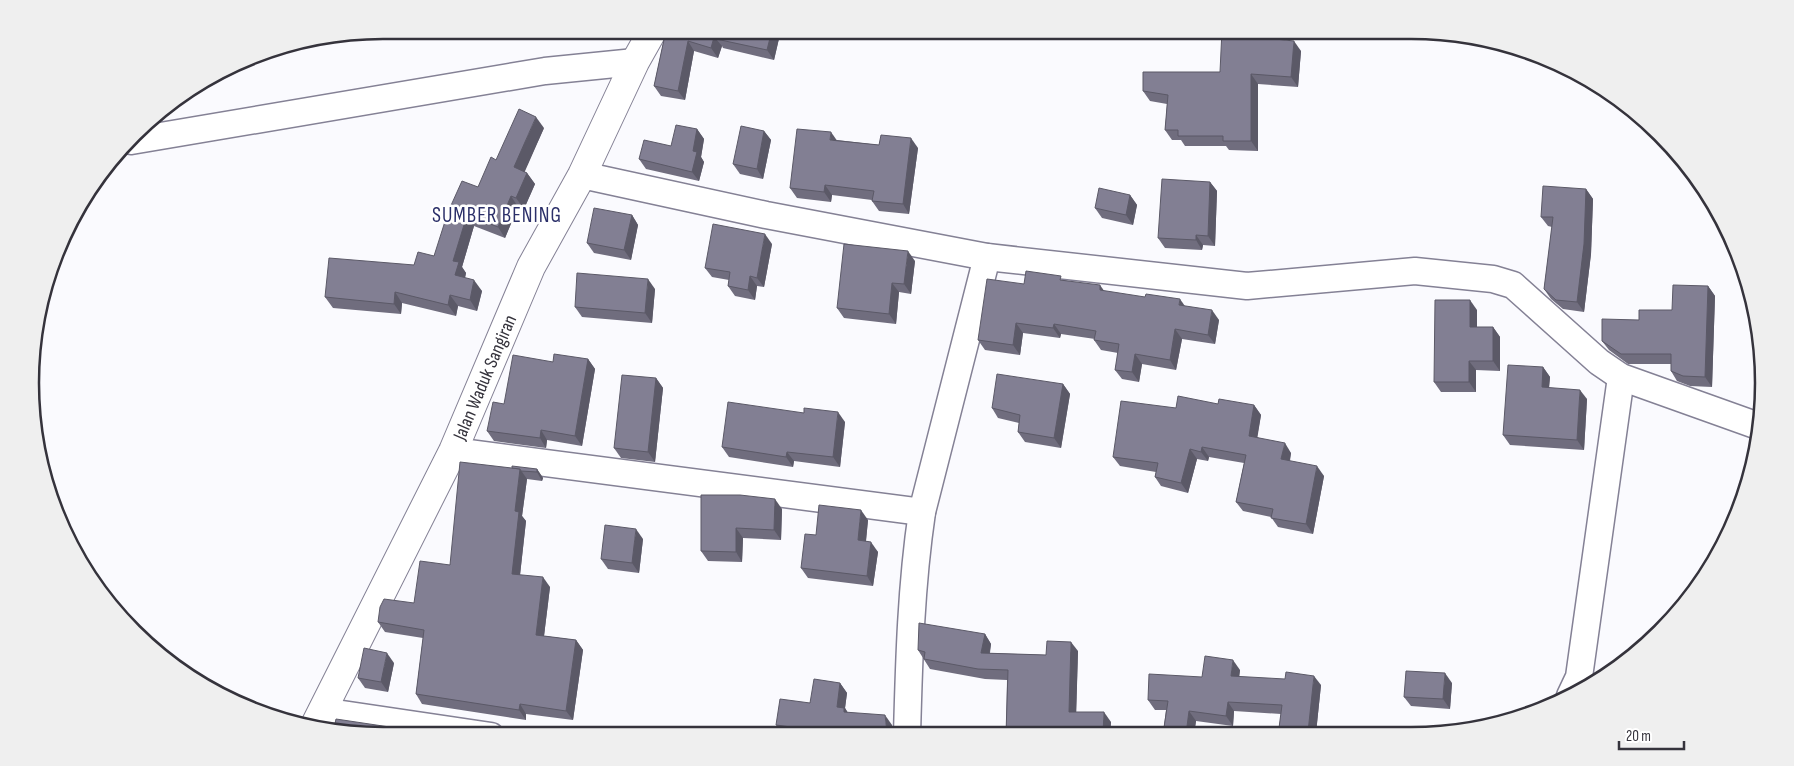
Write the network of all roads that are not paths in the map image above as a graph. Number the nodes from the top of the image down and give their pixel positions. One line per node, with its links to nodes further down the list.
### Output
1 (648, 39): 2 (street, Jalan Waduk Sangiran)
2 (635, 62): 3 (street); 4 (street, Jalan Waduk Sangiran)
3 (141, 139)
4 (582, 175): 5 (street); 8 (street, Jalan Waduk Sangiran)
5 (987, 257): 6 (street); 9 (street)
6 (1621, 377): 7 (street); 10 (street)
7 (1753, 424)
8 (453, 452): 9 (street); 11 (street, Jalan Waduk Sangiran)
9 (922, 512): 13 (street)
10 (1575, 685)
11 (318, 718): 12 (street)
12 (404, 727)
13 (907, 727)

